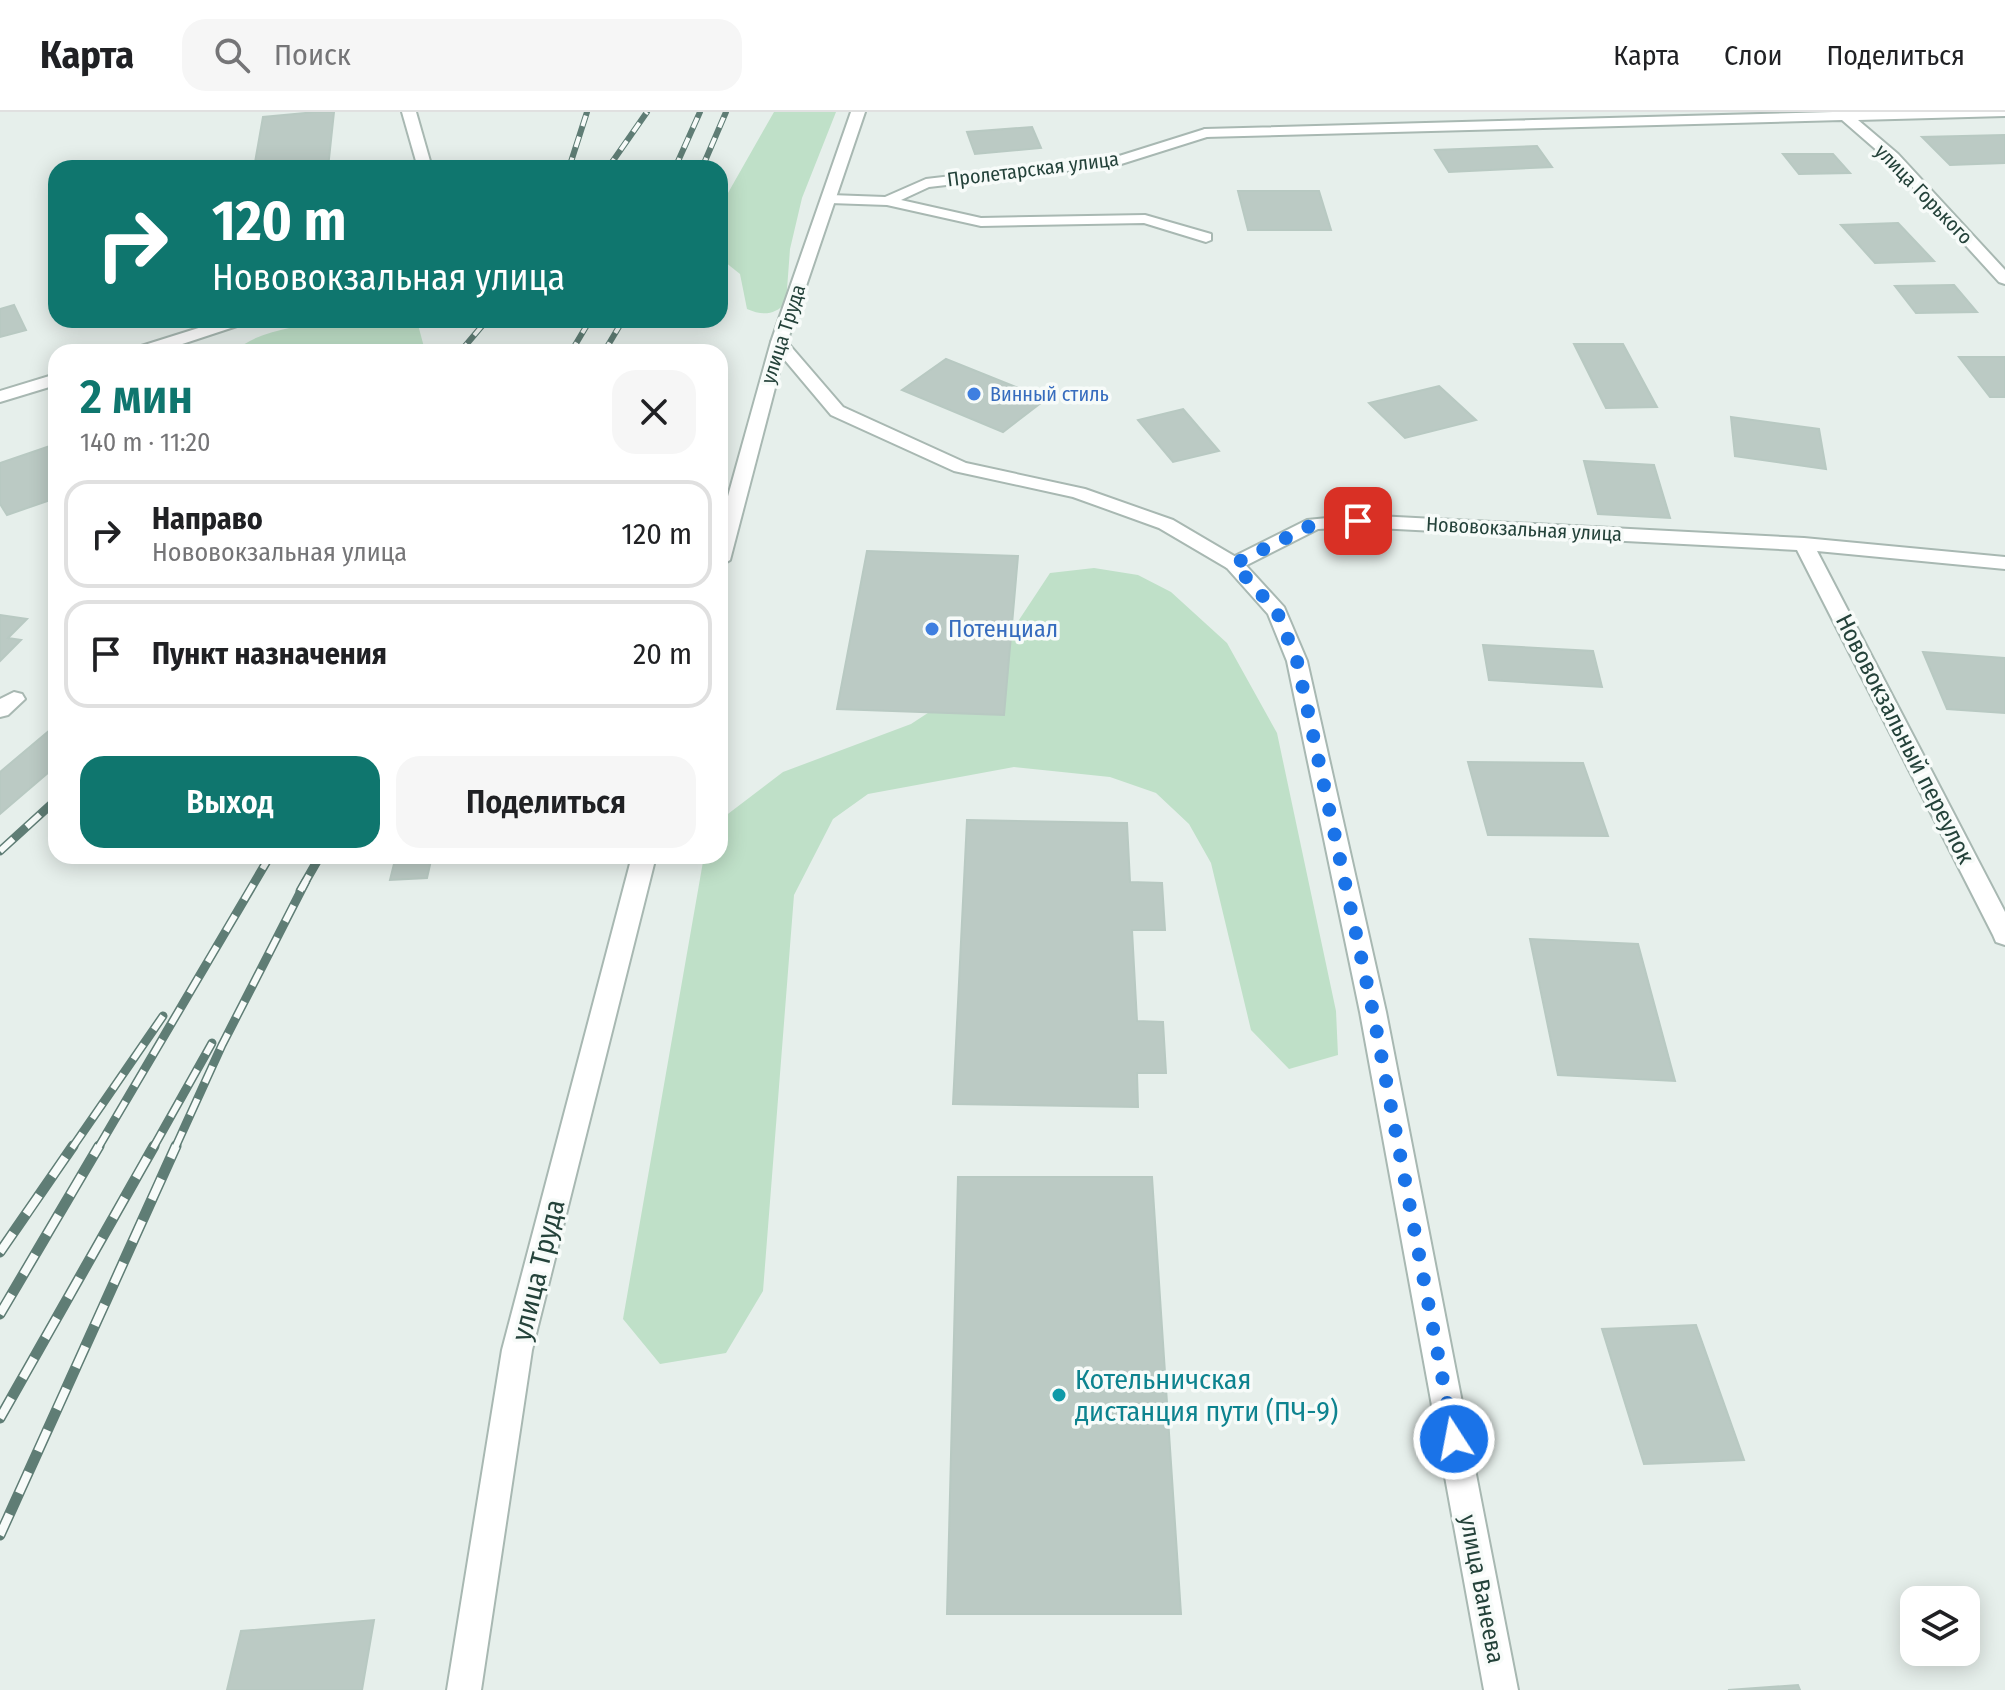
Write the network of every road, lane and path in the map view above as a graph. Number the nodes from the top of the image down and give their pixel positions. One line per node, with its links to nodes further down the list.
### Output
1 (409, 112): 5 (street)
2 (858, 112): 6 (street, улица Труда)
3 (2005, 112): 4 (street, Пролетарская улица)
4 (1842, 114): 7 (street, Пролетарская улица); 9 (street, улица Горького)
5 (423, 160)
6 (830, 199): 7 (street, Пролетарская улица); 11 (street, улица Труда)
7 (887, 201): 8 (street)
8 (1206, 237)
9 (2005, 279)
10 (215, 328): 12 (street)
11 (779, 342): 15 (street, улица Труда); 18 (street)
12 (166, 344)
13 (48, 382): 14 (street)
14 (0, 397)
15 (728, 530)
16 (1804, 544): 17 (street, Нововокзальная улица); 18 (street, Нововокзальная улица); 20 (street, Нововокзальный переулок)
17 (2005, 563)
18 (1234, 564): 22 (street, улица Ванеева)
19 (642, 864): 21 (street, улица Труда)
20 (2005, 935)
21 (464, 1690)
22 (1501, 1690)

